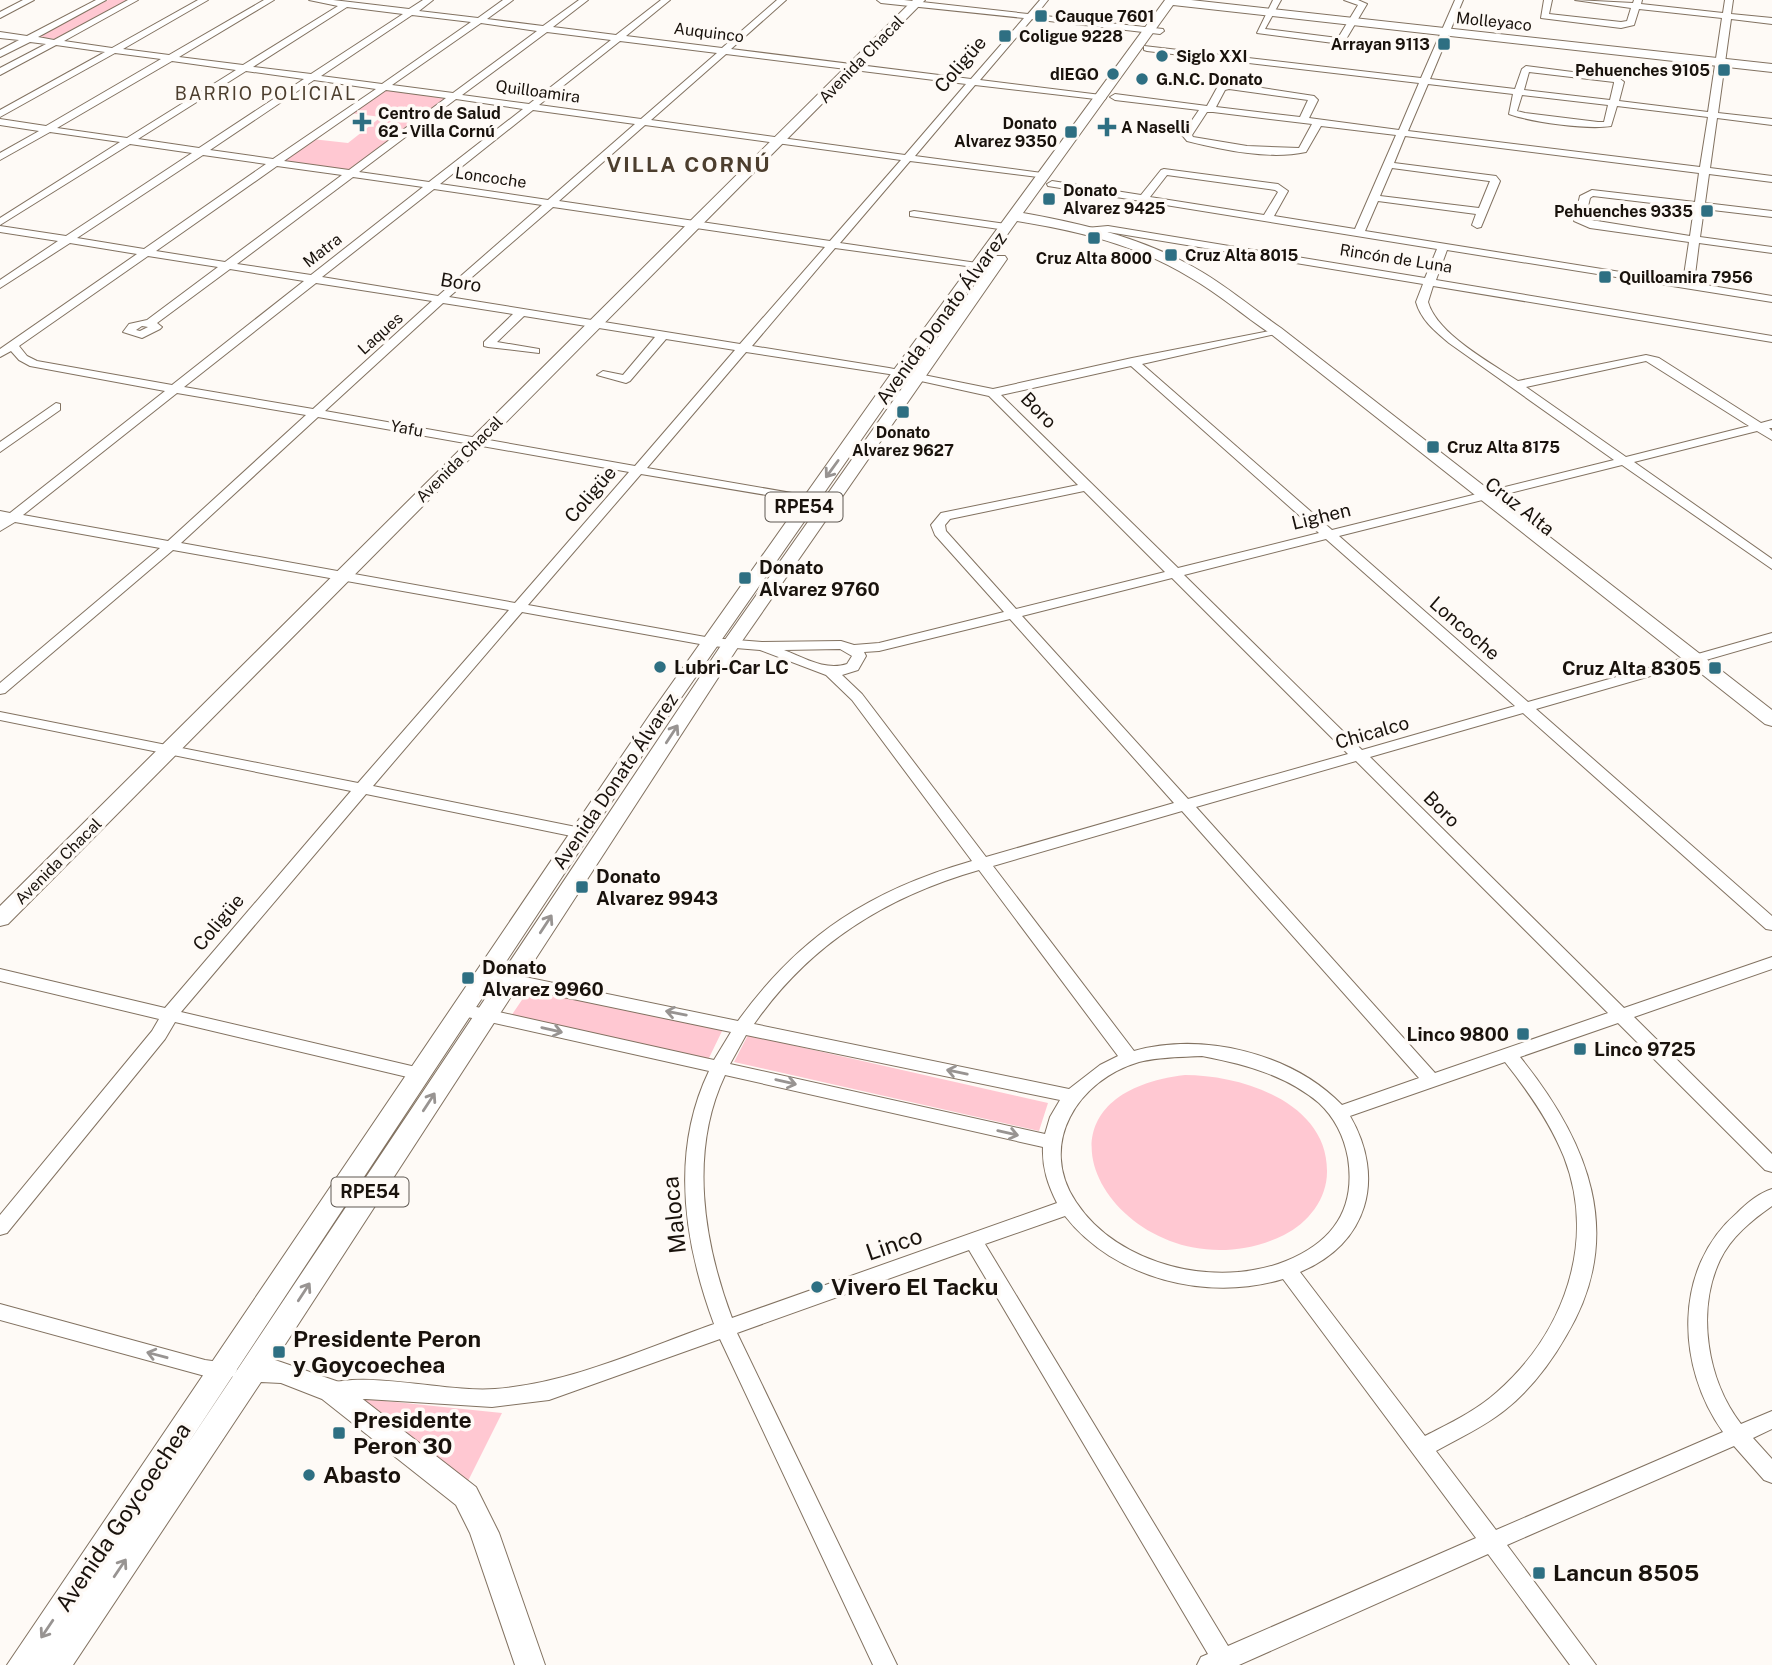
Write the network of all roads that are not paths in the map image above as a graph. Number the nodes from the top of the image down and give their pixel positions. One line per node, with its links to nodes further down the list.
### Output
1 (30, 0): 26 (street)
2 (102, 0): 37 (street)
3 (134, 0): 38 (street)
4 (204, 0): 40 (street)
5 (270, 0): 43 (street)
6 (313, 0): 23 (street, Auquinco)
7 (429, 0): 24 (street)
8 (509, 0): 29 (street)
9 (584, 0): 32 (street)
10 (667, 0): 36 (street, Matra)
11 (782, 0): 41 (street, Laques)
12 (881, 0): 21 (street)
13 (1044, 0): 28 (street, Coligüe)
14 (1277, 0): 25 (street)
15 (1348, 0): 31 (street)
16 (1459, 0): 34 (street)
17 (1548, 0): 22 (street)
18 (1579, 0): 22 (street)
19 (1729, 0): 27 (street)
20 (1176, 1): 25 (main road, Molleyaco); 33 (main road, Avenida Donato Álvarez / RPE54)
21 (917, 2): 28 (street); 46 (main road, Avenida Chacal)
22 (1637, 3): 27 (street)
23 (346, 4): 24 (street, Auquinco); 45 (street)
24 (412, 12): 29 (street, Auquinco); 49 (street)
25 (1270, 12): 31 (main road, Molleyaco); 31 (street)
26 (0, 15)
27 (1728, 16): 30 (street); 44 (street)
28 (1029, 17): 33 (street); 51 (street, Coligüe)
29 (481, 20): 32 (street, Auquinco); 52 (street)
30 (1772, 20)
31 (1354, 22): 34 (main road, Molleyaco)
32 (546, 28): 36 (street, Auquinco); 54 (street)
33 (1154, 31): 39 (main road, Avenida Donato Álvarez / RPE54); 55 (main road, Avenida Donato Álvarez / RPE54)
34 (1445, 32): 44 (main road, Molleyaco); 50 (street)
35 (0, 35): 37 (street, Quilloamira)
36 (620, 37): 41 (street, Auquinco); 57 (street, Matra)
37 (29, 38): 38 (street, Quilloamira); 42 (street)
38 (55, 42): 40 (street, Quilloamira); 48 (street)
39 (1147, 48): 50 (street); 55 (main road, Avenida Donato Álvarez / RPE54)
40 (113, 50): 43 (street, Quilloamira); 59 (street)
41 (725, 50): 46 (street, Auquinco); 61 (street, Laques)
42 (0, 54)
43 (171, 58): 45 (street, Quilloamira); 66 (street)
44 (1721, 63): 47 (main road, Molleyaco); 60 (street)
45 (246, 67): 49 (street, Quilloamira); 69 (street)
46 (853, 67): 51 (street, Auquinco); 68 (main road, Avenida Chacal)
47 (1772, 68)
48 (0, 72)
49 (316, 77): 52 (street, Quilloamira); 70 (street)
50 (1424, 81): 53 (street); 67 (street)
51 (972, 82): 55 (street, Auquinco); 72 (street, Coligüe)
52 (385, 86): 54 (street, Quilloamira); 73 (street)
53 (1518, 92): 56 (street); 56 (street); 56 (street)
54 (456, 96): 57 (street, Quilloamira); 76 (street)
55 (1108, 98): 58 (street, Auquinco); 78 (main road, Avenida Donato Álvarez / RPE54)
56 (1613, 103): 60 (street)
57 (532, 106): 61 (street, Quilloamira); 79 (street, Matra)
58 (1207, 110): 62 (street, Auquinco); 62 (street); 65 (street)
59 (0, 114)
60 (1713, 115): 64 (street); 75 (street)
61 (644, 121): 68 (street, Quilloamira); 82 (street, Laques)
62 (1303, 121): 65 (street, Auquinco)
63 (0, 122): 66 (street, Loncoche)
64 (1772, 122)
65 (1318, 123): 67 (street, Auquinco)
66 (48, 129): 69 (street, Loncoche); 71 (street)
67 (1402, 133): 74 (street); 75 (street, Auquinco)
68 (781, 140): 72 (street, Quilloamira); 90 (main road, Avenida Chacal)
69 (129, 141): 70 (street, Loncoche); 89 (street)
70 (202, 151): 73 (street, Loncoche); 95 (street)
71 (0, 157)
72 (906, 158): 78 (street, Quilloamira); 97 (street, Coligüe)
73 (276, 162): 76 (street, Loncoche); 100 (street)
74 (1388, 166): 81 (street); 84 (street)
75 (1705, 171): 77 (street, Auquinco); 83 (street)
76 (349, 173): 79 (street, Loncoche); 101 (street)
77 (1772, 179)
78 (1047, 180): 80 (street, Quilloamira); 88 (main road, Avenida Donato Álvarez / RPE54)
79 (432, 186): 82 (street, Loncoche); 103 (street, Matra)
80 (1145, 197): 87 (street, Quilloamira); 87 (street)
81 (1374, 198): 84 (street); 94 (street)
82 (550, 203): 90 (street, Loncoche); 108 (street, Laques)
83 (1700, 205): 86 (street); 96 (street); 96 (street)
84 (1484, 212): 91 (street)
85 (914, 214): 88 (street)
86 (1772, 214)
87 (1268, 217): 94 (street, Quilloamira)
88 (1016, 221): 93 (main road, Rincón de Luna); 102 (main road, Avenida Donato Álvarez / RPE54); 121 (main road, Avenida Donato Álvarez / RPE54)
89 (0, 222)
90 (697, 225): 97 (street, Loncoche); 111 (main road, Avenida Chacal)
91 (1477, 225)
92 (0, 229): 95 (street, Boro)
93 (1090, 230): 104 (street, Rincón de Luna); 112 (main road, Cruz Alta)
94 (1359, 233): 98 (street, Quilloamira)
95 (69, 239): 100 (street, Boro); 105 (street)
96 (1695, 240): 99 (street); 106 (street)
97 (832, 245): 102 (street, Loncoche); 116 (street, Coligüe)
98 (1443, 246): 104 (street); 106 (street, Quilloamira)
99 (1772, 250)
100 (146, 252): 101 (street, Boro); 115 (street)
101 (226, 265): 103 (street, Boro); 110 (street)
102 (977, 266): 121 (main road, Avenida Donato Álvarez / RPE54)
103 (313, 279): 108 (street, Boro); 123 (street, Matra)
104 (1429, 281): 114 (street, Rincón de Luna); 122 (street)
105 (0, 285)
106 (1688, 286): 107 (street, Quilloamira)
107 (1772, 299)
108 (440, 300): 109 (street, Boro); 126 (street, Laques)
109 (521, 313): 111 (street, Boro); 117 (street)
110 (150, 323)
111 (597, 326): 113 (street, Boro); 129 (main road, Avenida Chacal)
112 (1271, 332): 119 (street); 134 (main road, Cruz Alta)
113 (663, 335): 116 (street, Boro); 120 (street)
114 (1772, 339)
115 (13, 346): 118 (street); 123 (street, Yafu)
116 (743, 347): 121 (street, Boro); 132 (street, Coligüe)
117 (535, 351)
118 (0, 354)
119 (1132, 361): 124 (street); 138 (street, Loncoche)
120 (603, 375)
121 (908, 376): 124 (street, Boro); 135 (main road, Avenida Donato Álvarez / RPE54, one-way to 135); 146 (main road, Avenida Donato Álvarez / RPE54)
122 (1516, 385): 127 (street); 131 (street)
123 (175, 387): 126 (street, Yafu); 136 (street, Matra)
124 (993, 393): 133 (street, Boro)
125 (56, 407): 130 (street)
126 (315, 412): 129 (street, Yafu); 139 (street, Laques)
127 (1765, 426): 128 (street); 131 (street, Lighen)
128 (1772, 436)
129 (477, 441): 132 (street, Yafu); 142 (main road, Avenida Chacal)
130 (0, 448)
131 (1625, 460): 134 (street, Lighen); 140 (street)
132 (638, 470): 135 (street, Yafu); 143 (street, Coligüe)
133 (1085, 487): 141 (street, Boro); 144 (street)
134 (1480, 496): 138 (street, Lighen); 150 (main road, Cruz Alta)
135 (809, 500): 146 (main road, Avenida Donato Álvarez / RPE54)
136 (6, 517): 137 (street, Matra); 139 (street)
137 (0, 527)
138 (1329, 534): 141 (street, Lighen); 155 (street, Loncoche)
139 (169, 547): 142 (street); 153 (street, Laques)
140 (1772, 565)
141 (1175, 574): 144 (street, Lighen); 160 (street, Boro)
142 (340, 578): 143 (street); 159 (main road, Avenida Chacal)
143 (518, 609): 146 (street); 161 (street, Coligüe)
144 (1012, 614): 149 (street, Lighen); 162 (street)
145 (1772, 637): 150 (street, Chicalco)
146 (721, 643): 147 (street); 163 (main road, Avenida Donato Álvarez / RPE54); 170 (main road, Avenida Donato Álvarez / RPE54, one-way to 146)
147 (762, 646): 148 (street); 151 (street)
148 (821, 647): 149 (street); 151 (street)
149 (855, 659): 152 (street); 154 (street)
150 (1690, 661): 155 (street, Chicalco); 157 (main road, Cruz Alta); 158 (main road, Cruz Alta)
151 (814, 666): 152 (street)
152 (831, 671): 154 (street)
153 (0, 690)
154 (857, 697): 164 (street)
155 (1527, 707): 160 (street, Chicalco); 166 (street, Loncoche)
156 (0, 716): 159 (street)
157 (1772, 720)
158 (1772, 731)
159 (169, 749): 161 (street); 165 (main road, Avenida Chacal)
160 (1358, 756): 162 (street, Chicalco); 172 (street, Boro)
161 (361, 788): 163 (street); 173 (street, Coligüe)
162 (1184, 806): 164 (street, Chicalco); 179 (street)
163 (581, 833): 169 (main road, Avenida Donato Álvarez / RPE54)
164 (982, 862): 174 (street, Maloca); 176 (street)
165 (0, 919)
166 (1772, 925)
167 (1772, 963): 172 (street)
168 (0, 975): 173 (street)
169 (486, 975): 170 (street); 171 (main road, Avenida Donato Álvarez / RPE54)
170 (509, 981): 171 (main road, Avenida Donato Álvarez / RPE54); 174 (street, one-way to 170)
171 (474, 1013): 177 (street, one-way to 177); 178 (main road, Avenida Donato Álvarez / RPE54); 192 (main road, Avenida Donato Álvarez / RPE54, one-way to 171)
172 (1621, 1015): 175 (street); 183 (street, Boro)
173 (169, 1016): 178 (street); 186 (street, Coligüe)
174 (743, 1027): 177 (street, Maloca); 180 (street, one-way to 174)
175 (1508, 1054): 179 (street); 196 (street)
176 (1130, 1059): 180 (street); 181 (street)
177 (720, 1068): 182 (street, one-way to 182); 190 (street, Maloca)
178 (420, 1074): 191 (main road, Avenida Donato Álvarez / RPE54)
179 (1431, 1080): 181 (street)
180 (1072, 1096): 182 (street)
181 (1339, 1113): 188 (street)
182 (1051, 1142): 185 (street)
183 (1772, 1165)
184 (1772, 1196): 195 (street)
185 (1068, 1207): 187 (street, Linco); 188 (street)
186 (0, 1228)
187 (974, 1242): 190 (street, Linco); 199 (street)
188 (1288, 1270): 196 (street)
189 (0, 1312): 191 (street, one-way to 189)
190 (726, 1330): 193 (street, Linco); 203 (street, Maloca)
191 (223, 1370): 192 (street); 200 (main road, Avenida Goycoechea / RPE54, one-way to 200)
192 (254, 1370): 193 (main road); 201 (main road, Avenida Goycoechea / RPE54, one-way to 192)
193 (332, 1391): 202 (main road)
194 (1772, 1420): 195 (street)
195 (1738, 1434): 197 (street); 198 (street)
196 (1423, 1447): 198 (street)
197 (1772, 1474)
198 (1493, 1541): 199 (street); 204 (street)
199 (1220, 1663)
200 (22, 1665)
201 (55, 1665)
202 (530, 1665)
203 (885, 1665)
204 (1584, 1665)

